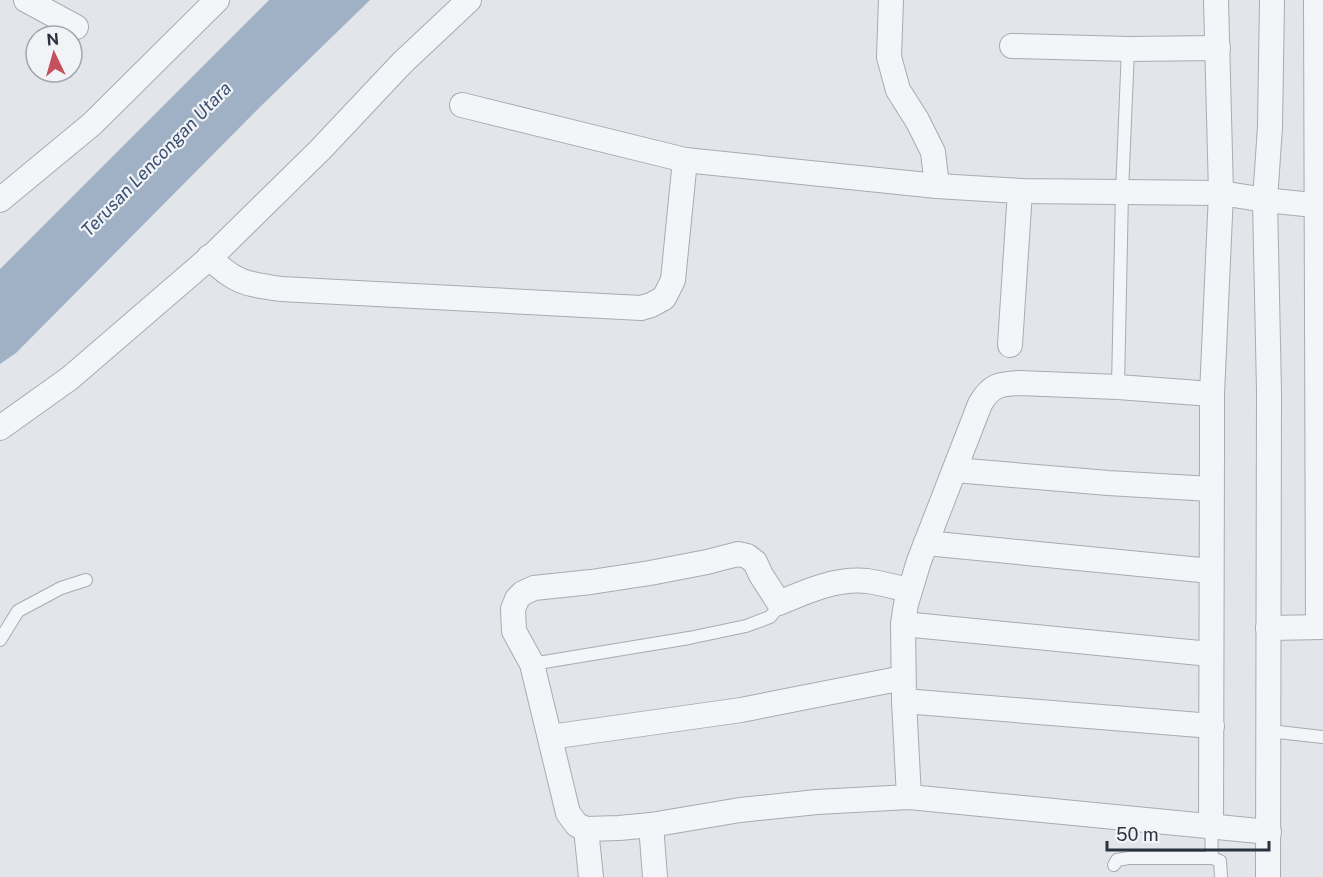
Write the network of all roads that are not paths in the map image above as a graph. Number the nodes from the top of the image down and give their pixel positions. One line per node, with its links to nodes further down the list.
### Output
1 (26, 0): 8 (street)
2 (217, 0): 19 (street)
3 (469, 0): 21 (street)
4 (891, 0): 14 (street)
5 (1216, 0): 10 (street)
6 (1272, 0): 18 (street)
7 (1316, 0): 20 (street)
8 (70, 24)
9 (1012, 46): 11 (street)
10 (1218, 48): 11 (street); 17 (street)
11 (1128, 49): 16 (lane)
12 (462, 105): 13 (street)
13 (685, 160): 14 (street); 21 (street)
14 (938, 186): 15 (street)
15 (1020, 191): 16 (street); 22 (street)
16 (1122, 192): 17 (street); 23 (lane)
17 (1221, 193): 18 (street); 24 (street)
18 (1265, 200): 20 (street); 35 (street)
19 (0, 201)
20 (1320, 206): 34 (street)
21 (209, 257): 25 (street)
22 (1010, 345)
23 (1118, 387): 24 (street); 26 (street)
24 (1212, 394): 27 (street)
25 (0, 428)
26 (955, 470): 27 (street); 28 (street)
27 (1211, 489): 29 (street)
28 (926, 543): 29 (street); 31 (street)
29 (1211, 571): 37 (street)
30 (86, 580): 36 (lane)
31 (909, 591): 32 (street); 33 (street)
32 (779, 603): 38 (lane); 38 (street)
33 (903, 624): 37 (street); 39 (street)
34 (1321, 627): 35 (street)
35 (1268, 628): 41 (street)
36 (0, 640)
37 (1210, 654): 40 (street)
38 (532, 664): 42 (street)
39 (904, 689): 40 (street); 42 (street); 44 (street)
40 (1212, 726): 46 (street)
41 (1269, 731): 43 (lane); 48 (street)
42 (550, 737): 47 (street)
43 (1323, 737)
44 (909, 797): 45 (street); 46 (street)
45 (651, 825): 47 (street); 52 (street)
46 (1211, 827): 48 (street); 49 (lane)
47 (586, 829): 51 (street)
48 (1269, 832): 54 (street)
49 (1212, 858): 50 (lane); 53 (lane)
50 (1114, 865)
51 (591, 877)
52 (655, 877)
53 (1221, 877)
54 (1268, 877)

